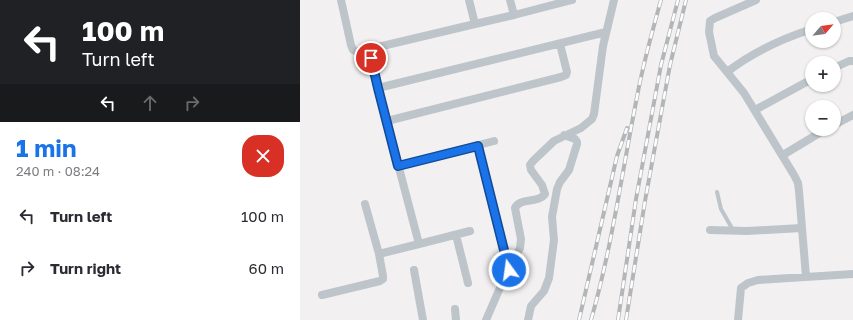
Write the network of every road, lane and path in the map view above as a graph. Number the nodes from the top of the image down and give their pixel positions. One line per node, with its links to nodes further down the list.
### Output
1 (341, 0): 14 (street)
2 (469, 0): 10 (street)
3 (510, 0): 7 (street)
4 (572, 0): 7 (street)
5 (614, 0): 12 (street)
6 (756, 0): 17 (street)
7 (514, 15): 10 (street)
8 (853, 16): 9 (street)
9 (841, 20)
10 (475, 24): 14 (street)
11 (805, 31): 17 (street)
12 (606, 32): 13 (street); 24 (street)
13 (560, 44): 19 (street); 22 (street)
14 (369, 49): 19 (street)
15 (853, 61): 16 (street)
16 (841, 65)
17 (727, 72): 20 (street)
18 (805, 83): 20 (street)
19 (378, 88): 22 (street)
20 (755, 110): 28 (street)
21 (853, 115): 23 (street)
22 (387, 121): 29 (street)
23 (841, 121)
24 (564, 135): 40 (street); 49 (street)
25 (814, 136): 28 (street)
26 (494, 141): 27 (street)
27 (478, 146): 29 (street); 40 (street)
28 (783, 155): 32 (street)
29 (398, 166): 37 (street)
30 (717, 192): 34 (lane)
31 (365, 204): 38 (street)
32 (802, 228): 34 (street); 42 (street)
33 (710, 230): 34 (street)
34 (733, 230)
35 (470, 231): 36 (street)
36 (456, 235): 37 (street); 43 (street)
37 (419, 244): 38 (street)
38 (379, 254): 44 (street)
39 (414, 270): 46 (street)
40 (509, 270): 48 (street)
41 (853, 274): 42 (street)
42 (806, 277): 50 (street)
43 (468, 283)
44 (322, 295)
45 (455, 309): 47 (street)
46 (423, 320)
47 (456, 320)
48 (486, 320)
49 (528, 320)
50 (738, 320)

